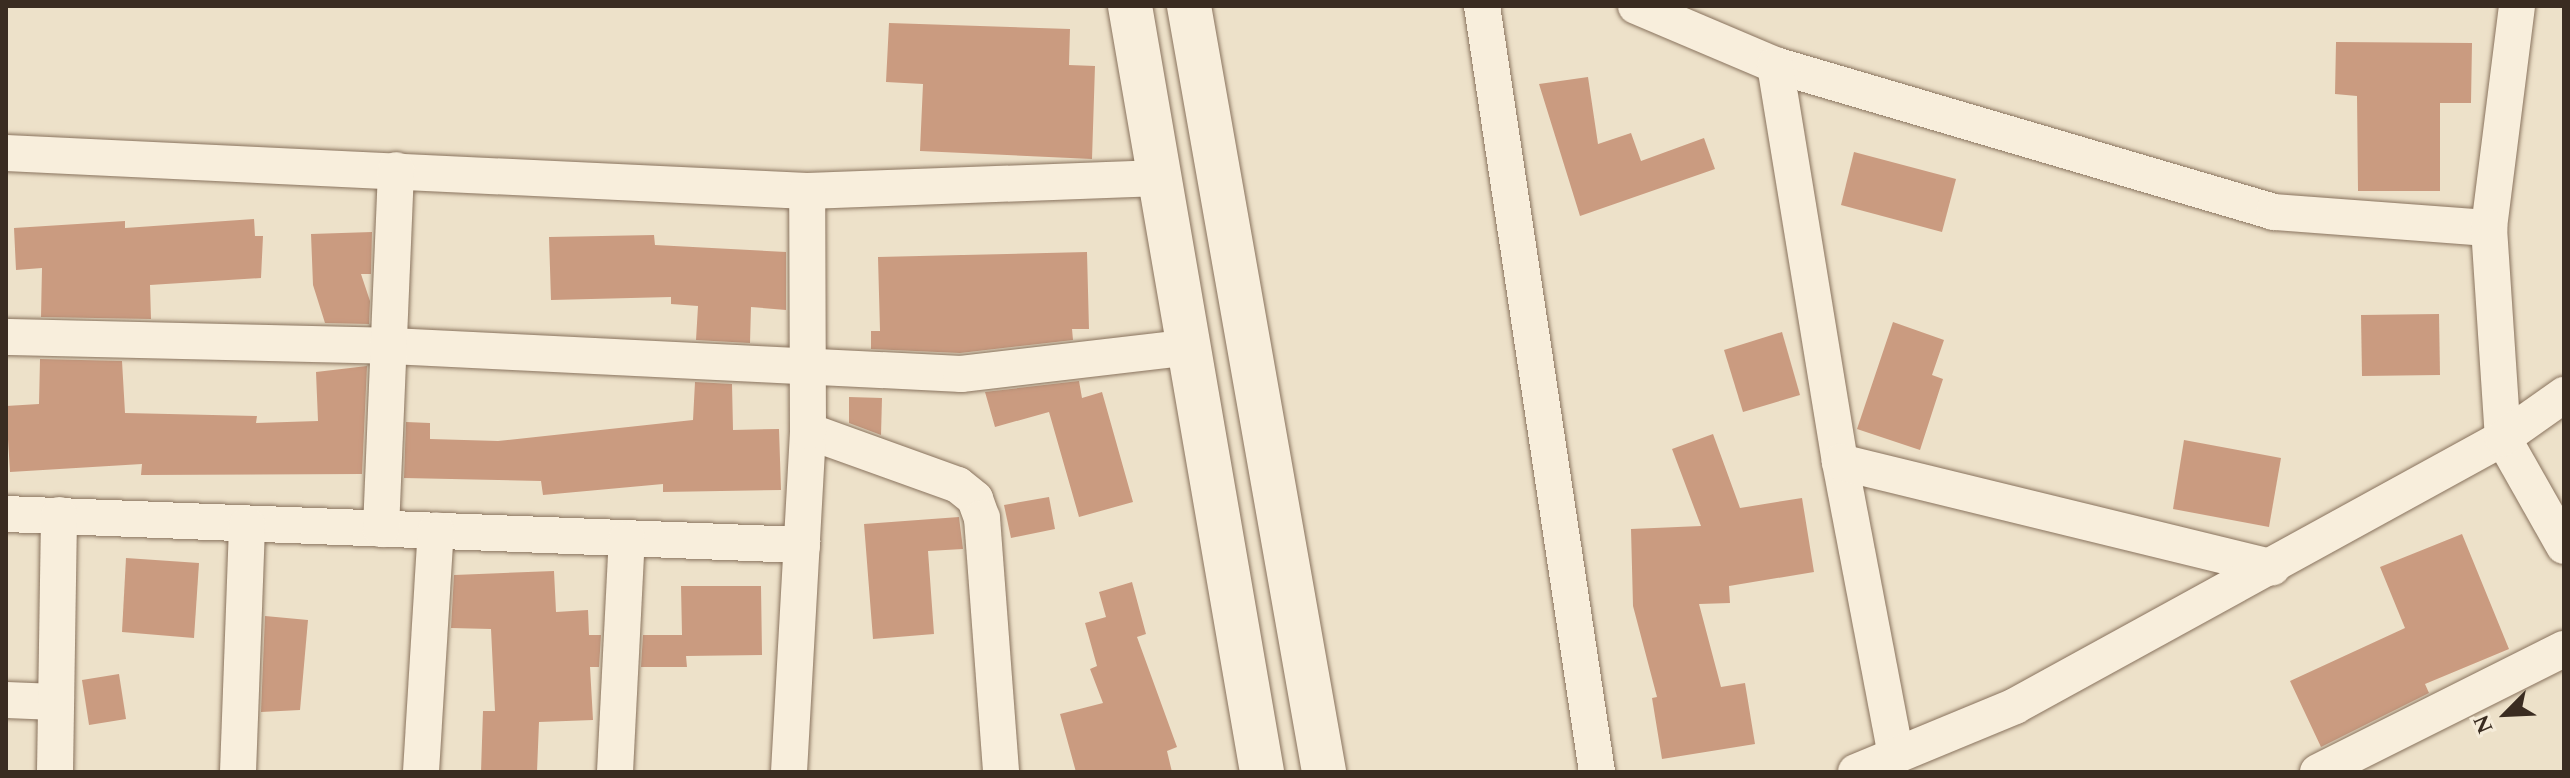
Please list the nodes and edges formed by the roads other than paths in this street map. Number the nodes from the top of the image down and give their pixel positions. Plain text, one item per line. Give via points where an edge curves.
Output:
1 (1130, 6) edge
2 (1189, 6) edge
3 (1482, 6) edge
4 (1636, 6) edge
5 (2517, 6) edge
6 (1775, 65) junction
7 (6, 153) edge
8 (396, 170) junction
9 (1160, 178) junction
10 (807, 191) junction
11 (2489, 228) junction
12 (6, 337) edge
13 (391, 346) junction
14 (1190, 347) junction
15 (809, 368) junction
16 (2564, 395) edge
17 (808, 431) junction
18 (2503, 438) junction
19 (1840, 462) junction
20 (6, 514) edge
21 (59, 515) junction
22 (247, 525) junction
23 (381, 529) junction
24 (436, 530) junction
25 (627, 539) junction
26 (802, 545) junction
27 (2564, 546) edge
28 (2272, 567) junction
29 (2564, 649) edge
30 (6, 700) edge
31 (56, 702) junction
32 (1896, 756) junction
33 (55, 772) edge
34 (238, 772) edge
35 (421, 772) edge
36 (615, 772) edge
37 (789, 772) edge
38 (1001, 772) edge
39 (1262, 772) edge
40 (1324, 772) edge
41 (1597, 772) edge
42 (1856, 772) edge
43 (2318, 772) edge

1 - 9 main road
2 - 40 main road
3 - 41 street
4 - 6 street
5 - 11 street
6 - 11 street via 2274,212
6 - 19 street
7 - 8 street
8 - 10 street
8 - 13 street
9 - 10 street
9 - 14 main road
10 - 15 street
11 - 18 street
12 - 13 street
13 - 15 street
13 - 23 street
14 - 15 street via 961,374
14 - 39 main road
15 - 17 street
16 - 18 street
17 - 26 street
17 - 38 street via 958,485 975,499 982,518
18 - 27 street
18 - 28 street
19 - 28 street
19 - 32 street
20 - 21 street
21 - 22 street
21 - 31 street
22 - 23 street
22 - 34 street
23 - 24 street
24 - 25 street
24 - 35 street
25 - 26 street
25 - 36 street
26 - 37 street
28 - 32 street via 2015,706
29 - 43 street
30 - 31 street
31 - 33 street
32 - 42 street

